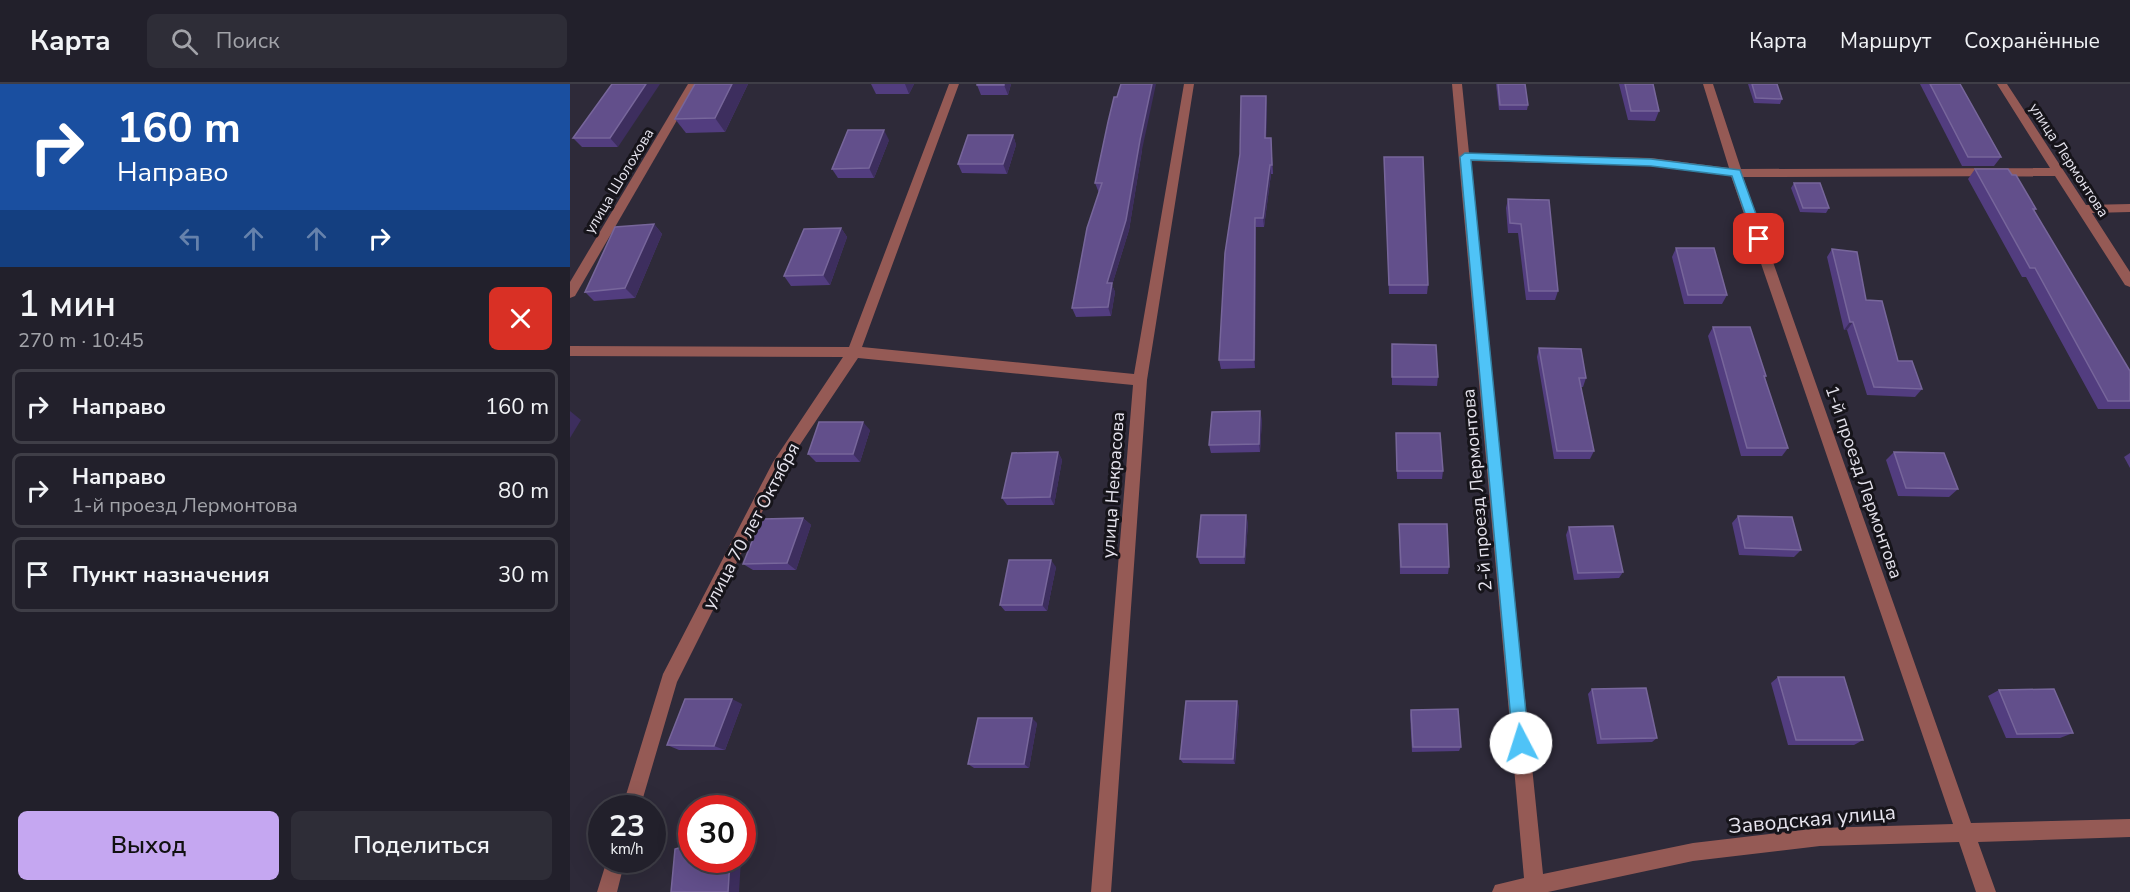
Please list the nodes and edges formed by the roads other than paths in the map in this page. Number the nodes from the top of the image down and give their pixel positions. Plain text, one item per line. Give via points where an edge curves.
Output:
1 (693, 84) edge
2 (954, 84) edge
3 (1189, 84) edge
4 (1457, 84) edge
5 (1708, 84) edge
6 (2002, 84) edge
7 (1465, 157) junction
8 (2059, 172) junction
9 (1736, 173) junction
10 (2130, 208) edge
11 (2083, 209) junction
12 (2130, 282) edge
13 (570, 293) edge
14 (570, 351) edge
15 (854, 352) junction
16 (1140, 380) junction
17 (635, 795) edge
18 (2130, 828) edge
19 (1965, 831) junction
20 (612, 873) edge
21 (1534, 888) edge
22 (607, 892) edge
23 (1101, 892) edge
24 (1502, 892) edge
25 (1986, 892) edge

1 - 13 street, улица Шолохова
2 - 15 street, улица 70 лет Октября
3 - 16 street, улица Некрасова
4 - 7 street, 2-й проезд Лермонтова
5 - 9 street, 1-й проезд Лермонтова
6 - 8 street, улица Лермонтова
7 - 9 street via 1651,162
7 - 21 street, 2-й проезд Лермонтова
8 - 9 street
8 - 11 street, улица Лермонтова
9 - 19 street, 1-й проезд Лермонтова
10 - 11 street
11 - 12 street, улица Лермонтова
14 - 15 street
15 - 16 street
15 - 17 street, улица 70 лет Октября via 778,466 669,680
16 - 23 street, улица Некрасова
18 - 19 street, Заводская улица
19 - 21 street, Заводская улица via 1820,837 1693,852
19 - 25 street, 1-й проезд Лермонтова
20 - 22 street
21 - 24 street, Заводская улица

